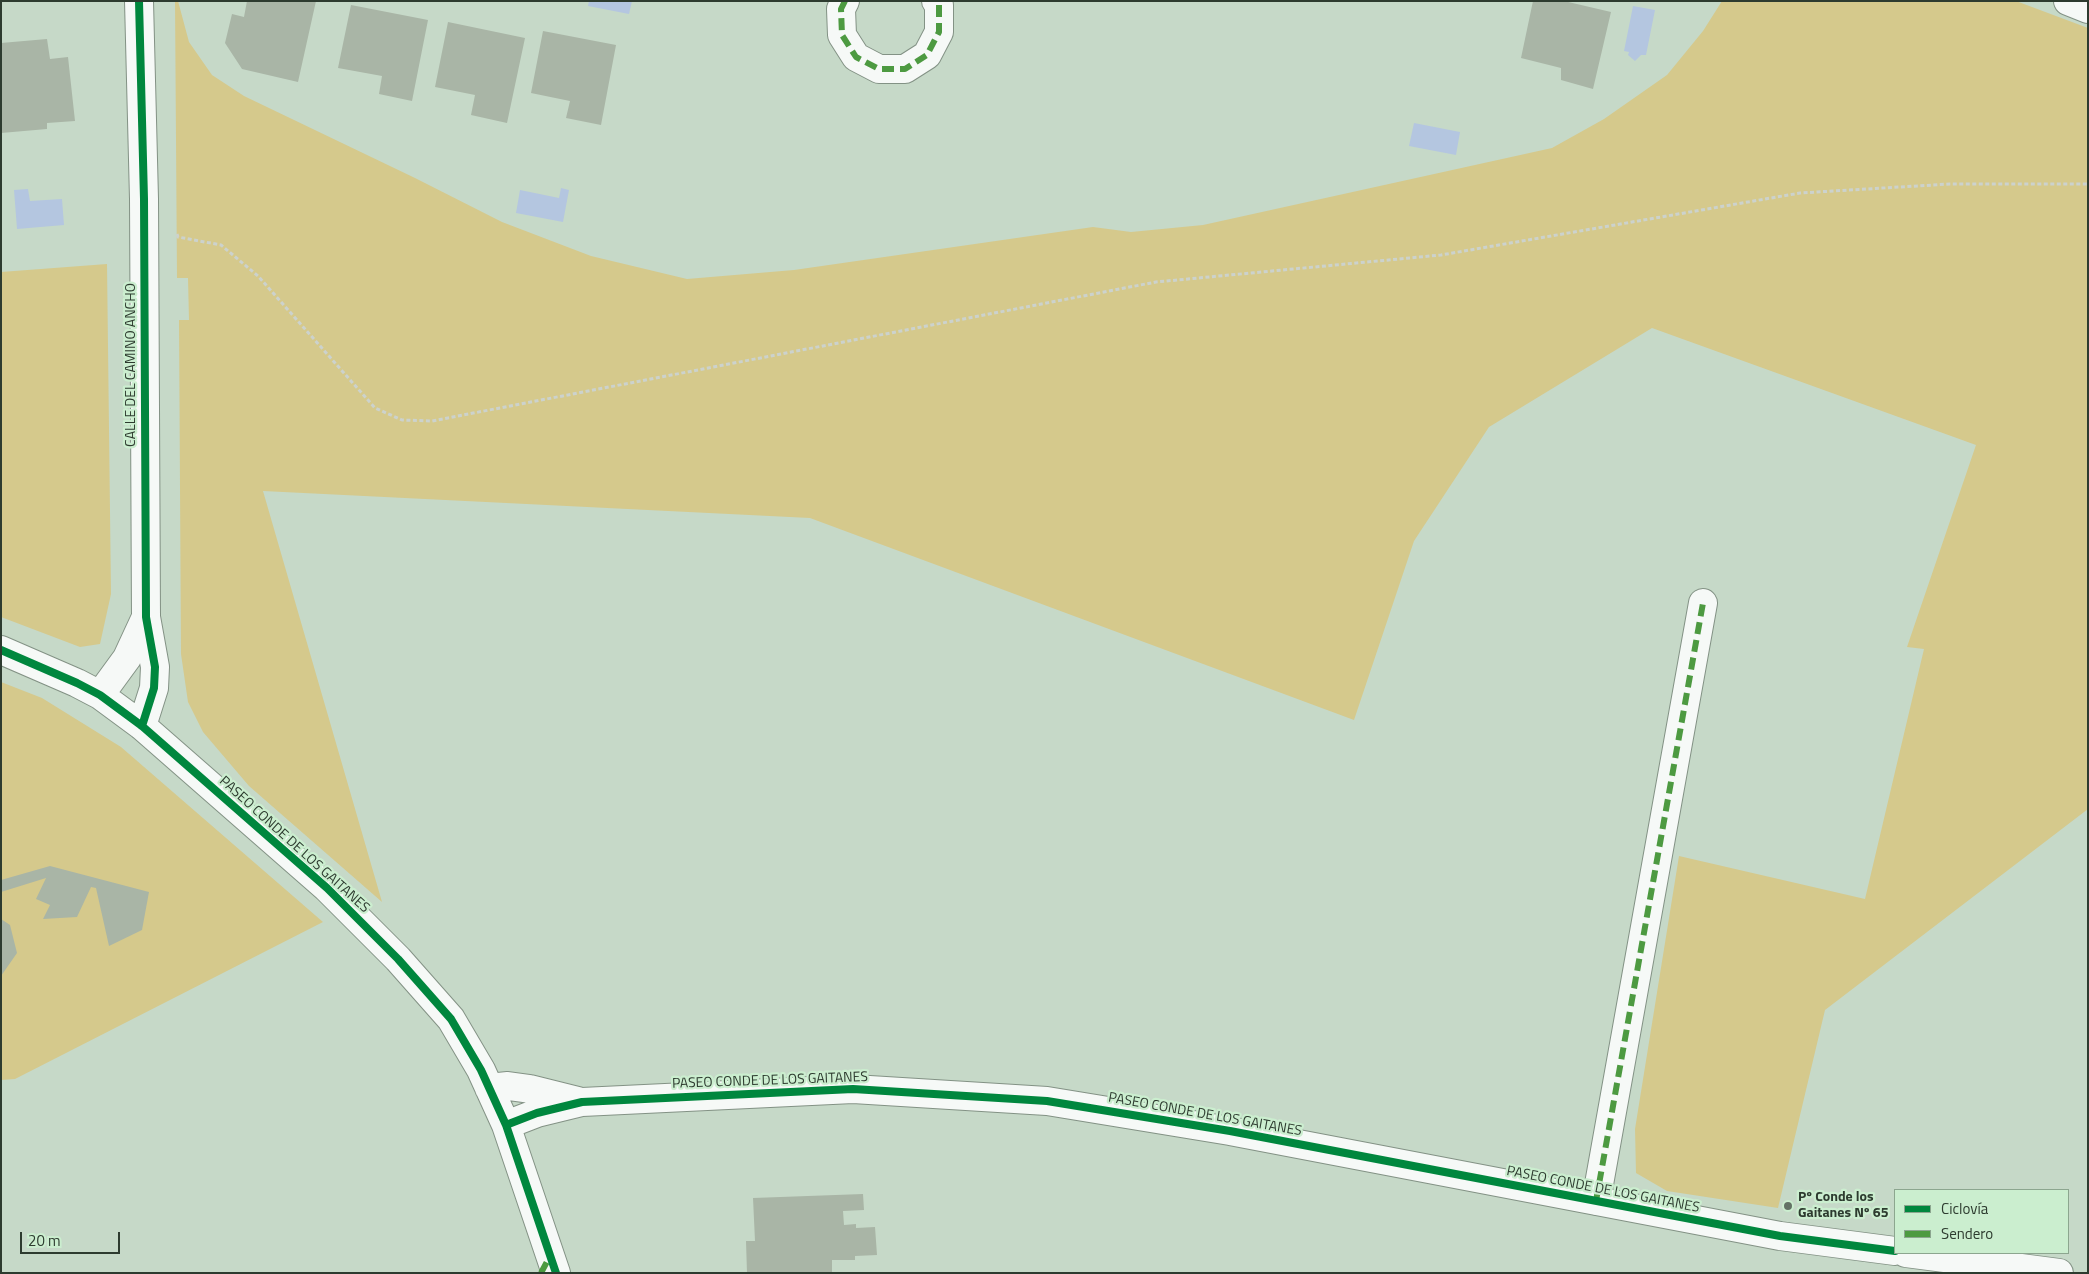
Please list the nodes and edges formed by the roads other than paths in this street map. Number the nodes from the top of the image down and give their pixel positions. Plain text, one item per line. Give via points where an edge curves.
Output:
1 (140, 1) edge
2 (845, 1) edge
3 (936, 1) edge
4 (2068, 1) edge
5 (2088, 9) edge
6 (1703, 603) dead end
7 (146, 617) junction
8 (1, 650) edge
9 (100, 695) junction
10 (142, 726) junction
11 (489, 1088) junction
12 (582, 1102) junction
13 (506, 1125) junction
14 (1596, 1201) junction
15 (1894, 1251) edge
16 (1914, 1254) edge
17 (549, 1267) edge
18 (2059, 1273) edge

1 - 7 street, CALLE DEL CAMINO ANCHO
2 - 3 street via 841,9 842,35 856,57 879,69 905,69 927,55 940,32
4 - 5 street
6 - 14 street
7 - 9 street, CALLE DEL CAMINO ANCHO via 127,658
7 - 10 street, CALLE DEL CAMINO ANCHO via 155,666 154,688
8 - 9 street, PASEO CONDE DE LOS GAITANES via 48,668
9 - 10 street, PASEO CONDE DE LOS GAITANES
10 - 11 street, PASEO CONDE DE LOS GAITANES via 327,888 398,959 451,1019
11 - 12 street, PASEO CONDE DE LOS GAITANES via 530,1089
11 - 13 street
12 - 13 street, PASEO CONDE DE LOS GAITANES via 537,1113
12 - 14 street, PASEO CONDE DE LOS GAITANES via 853,1089 1047,1101 1230,1131
13 - 17 street
14 - 15 street, PASEO CONDE DE LOS GAITANES via 1780,1236
16 - 18 street

